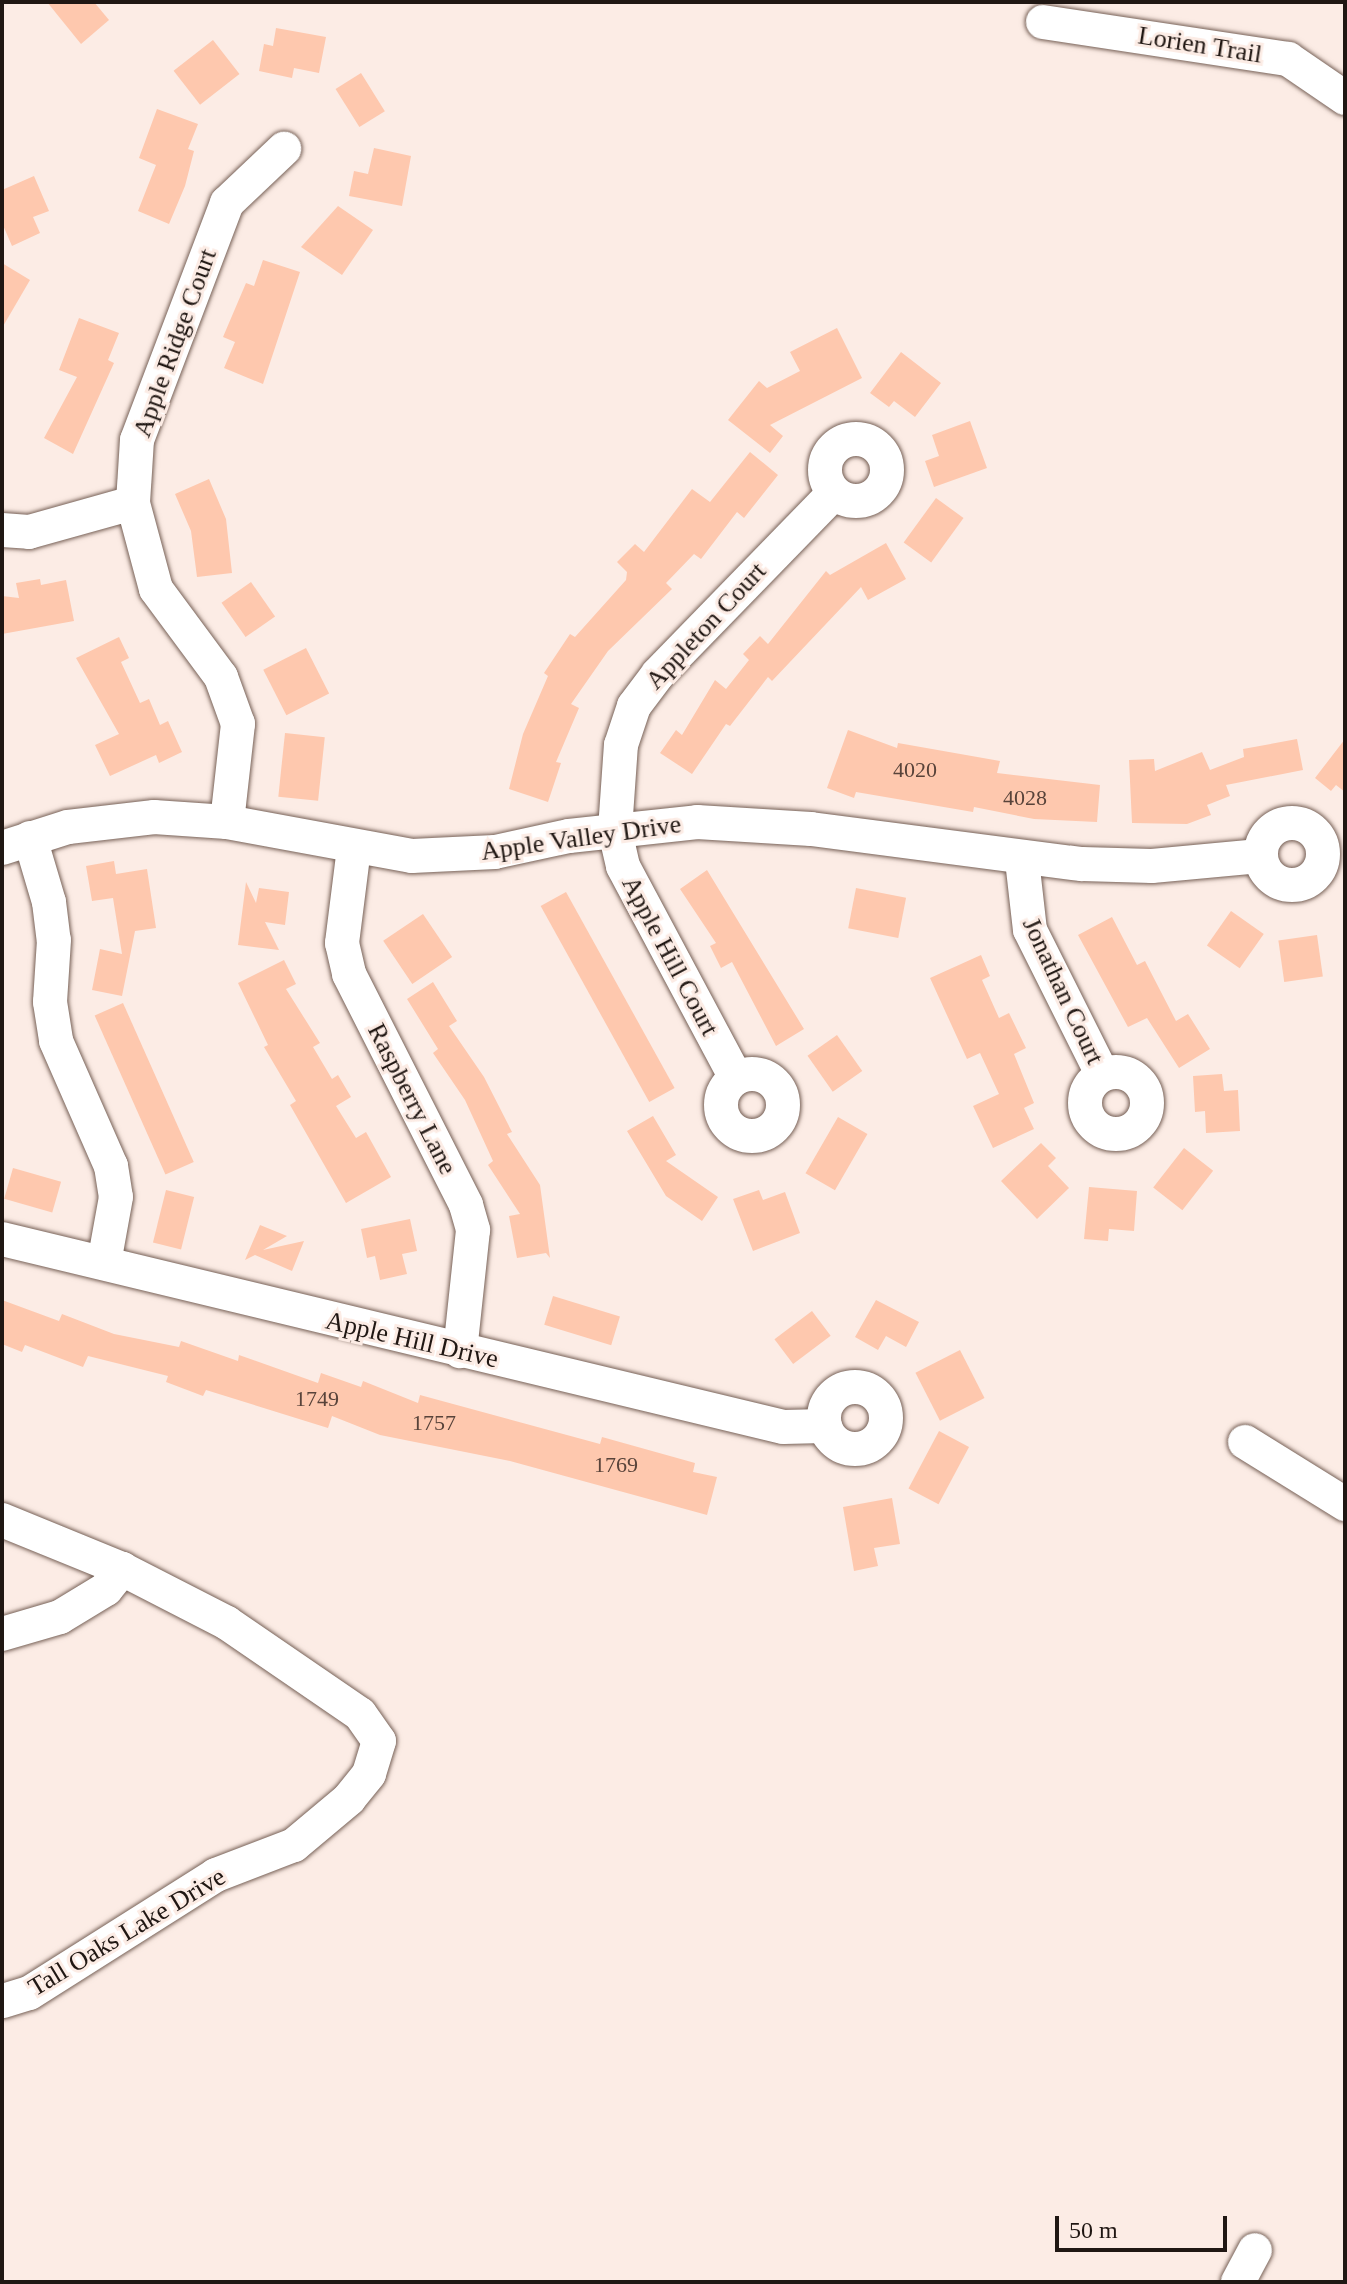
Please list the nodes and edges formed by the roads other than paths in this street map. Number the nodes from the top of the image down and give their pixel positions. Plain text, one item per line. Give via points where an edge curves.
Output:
1 (1043, 22) dead end
2 (1345, 98) edge
3 (284, 149) dead end
4 (834, 493) dead end
5 (133, 503) junction
6 (2, 530) edge
7 (227, 822) junction
8 (615, 830) junction
9 (16, 843) edge
10 (354, 848) junction
11 (1260, 856) dead end
12 (1022, 860) junction
13 (1102, 1074) dead end
14 (736, 1078) dead end
15 (2, 1239) edge
16 (104, 1263) junction
17 (460, 1351) junction
18 (825, 1426) dead end
19 (1245, 1442) dead end
20 (1345, 1504) edge
21 (2, 1520) edge
22 (122, 1569) junction
23 (2, 1634) edge
24 (2, 2001) edge
25 (1255, 2250) dead end
26 (1238, 2282) edge

1 - 2 street, Lorien Trail via 1288,59
3 - 5 street, Apple Ridge Court via 227,203 137,440
4 - 8 street, Appleton Court via 689,638 634,706 621,745
5 - 6 street via 29,532
5 - 7 street, Apple Ridge Court via 156,589 221,677 238,724
7 - 9 street, Apple Valley Drive via 135,818
7 - 10 street, Apple Valley Drive
8 - 10 street, Apple Valley Drive via 467,855 412,856
8 - 12 street, Apple Valley Drive via 680,822 764,824
8 - 14 street, Apple Hill Court via 623,866
9 - 16 street via 49,902 54,940 50,1002 56,1041 111,1166 116,1197
10 - 17 street, Raspberry Lane via 342,943 349,974 466,1205 473,1230
11 - 12 street, Apple Valley Drive via 1152,866
12 - 13 street, Jonathan Court via 1030,930
15 - 16 street, Apple Hill Drive
16 - 17 street, Apple Hill Drive
17 - 18 street, Apple Hill Drive via 783,1427
19 - 20 street
21 - 22 street, Tall Oaks Lake Drive
22 - 23 street via 106,1589 60,1617
22 - 24 street, Tall Oaks Lake Drive via 227,1623 360,1714 379,1741 369,1774 349,1799 294,1845 216,1875 29,1993
25 - 26 street

